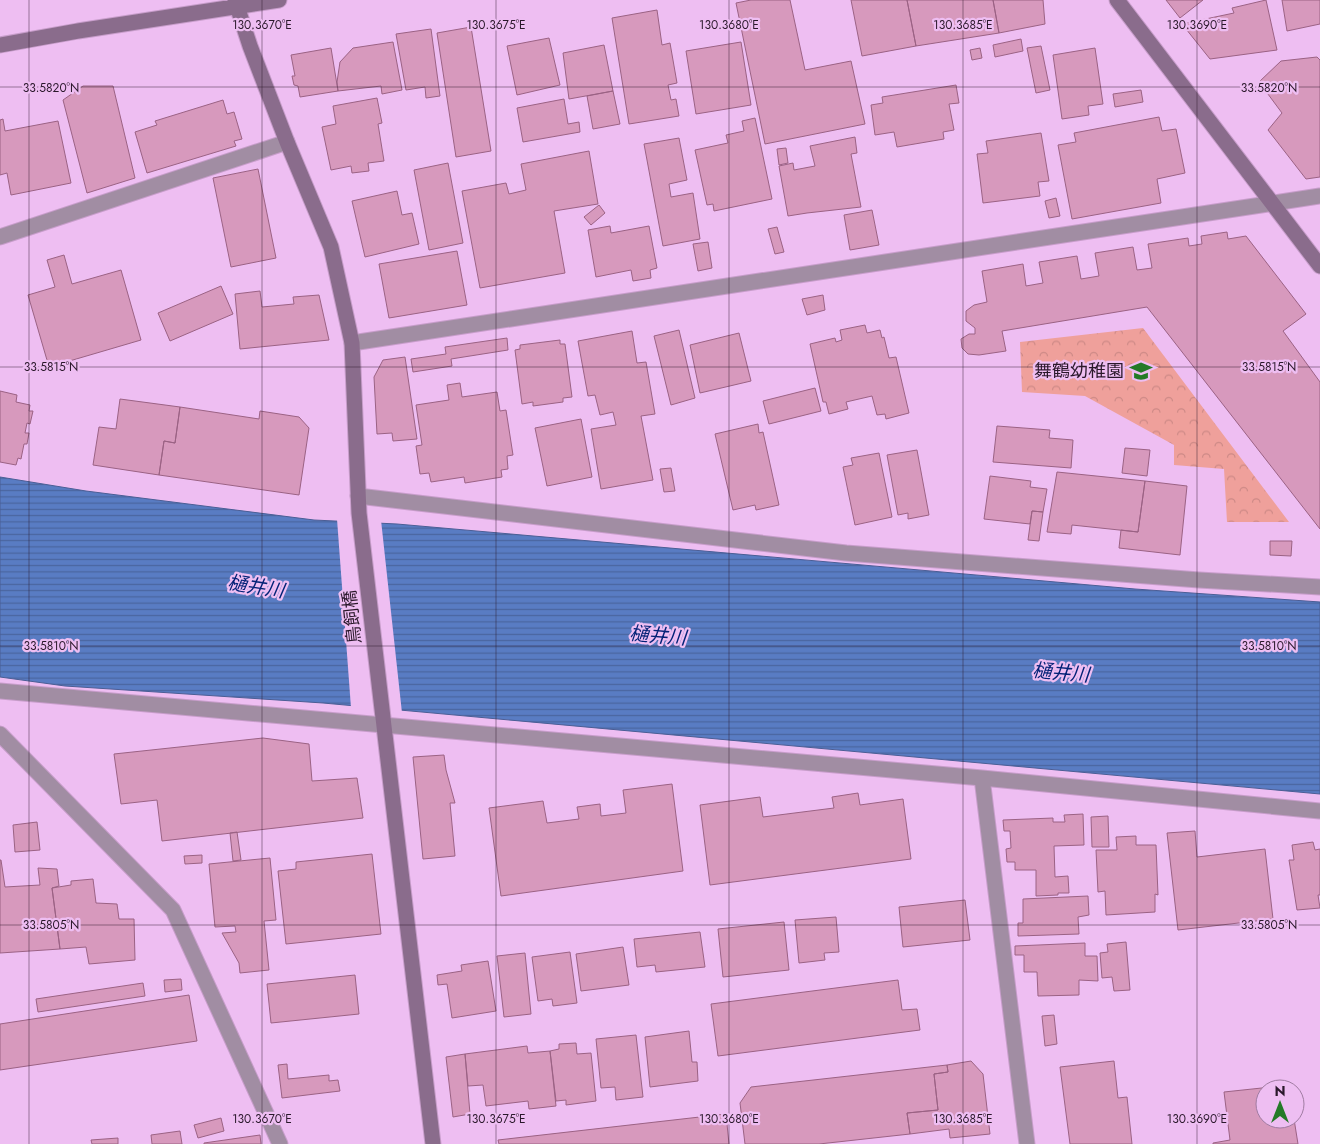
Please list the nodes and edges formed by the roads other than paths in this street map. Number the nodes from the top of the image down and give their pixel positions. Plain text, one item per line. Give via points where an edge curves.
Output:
1 (279, 0) edge
2 (1117, 0) edge
3 (236, 4) edge
4 (0, 45) edge
5 (287, 142) junction
6 (1320, 196) edge
7 (1273, 203) junction
8 (0, 237) edge
9 (1320, 266) edge
10 (352, 343) junction
11 (358, 496) junction
12 (1320, 587) edge
13 (0, 692) edge
14 (383, 721) junction
15 (0, 734) edge
16 (982, 778) junction
17 (1320, 811) edge
18 (280, 1144) edge
19 (433, 1144) edge
20 (1027, 1144) edge

1 - 3 street
2 - 7 street
3 - 4 street
3 - 5 street, 鳥飼橋
5 - 8 street
5 - 10 street, 鳥飼橋 via 331,247
6 - 7 street
7 - 9 street
7 - 10 street
10 - 11 street, 鳥飼橋
11 - 12 street via 846,553
11 - 14 street, 鳥飼橋
13 - 14 street
14 - 16 street
14 - 19 street, 鳥飼橋
15 - 18 street via 173,910
16 - 17 street
16 - 20 street

